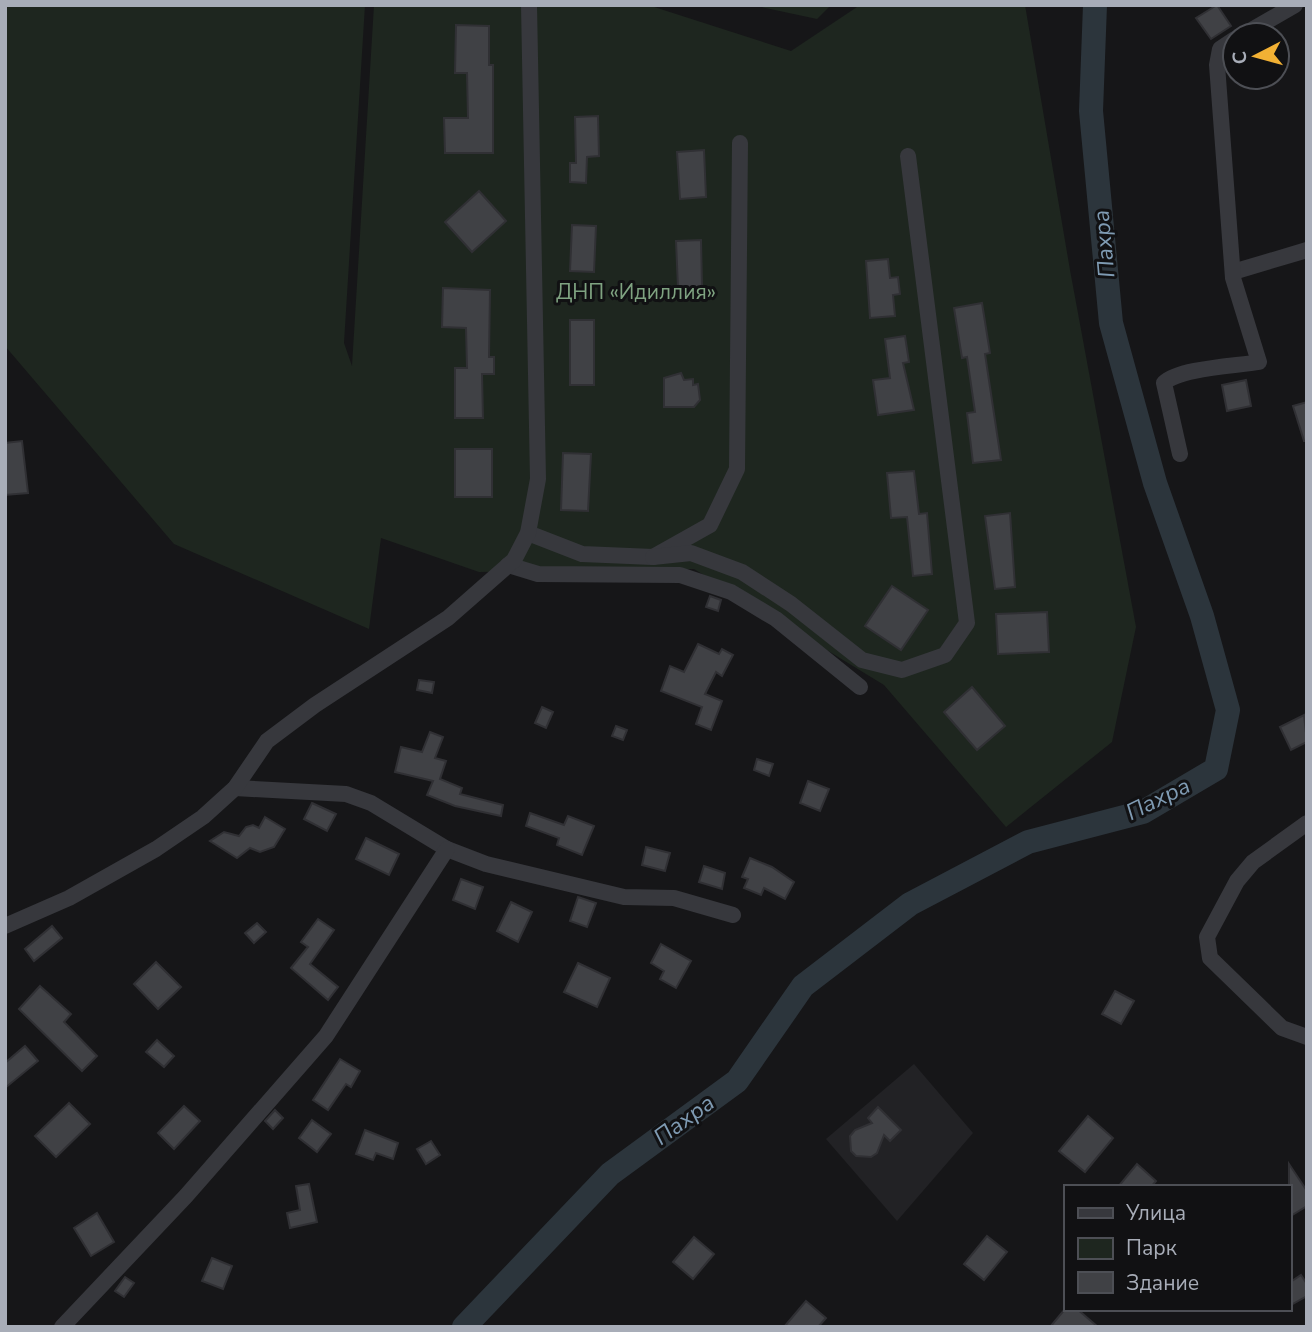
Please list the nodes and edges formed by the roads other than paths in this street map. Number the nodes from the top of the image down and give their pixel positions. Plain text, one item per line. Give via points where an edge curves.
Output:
1 (528, 5) edge
2 (1295, 5) edge
3 (1267, 21) edge
4 (1221, 48) edge
5 (740, 143) dead end
6 (908, 156) dead end
7 (1307, 250) edge
8 (1233, 272) junction
9 (1180, 454) dead end
10 (528, 533) junction
11 (653, 557) junction
12 (509, 565) junction
13 (860, 687) dead end
14 (235, 788) junction
15 (1307, 823) edge
16 (447, 849) junction
17 (733, 915) dead end
18 (5, 926) edge
19 (1307, 1037) edge
20 (62, 1327) edge

1 - 10 street via 538,479
2 - 3 street
4 - 8 street via 1217,57
5 - 11 street via 737,469 710,525
6 - 11 street via 967,623 945,655 902,670 862,660 742,572 691,553
7 - 8 street
8 - 9 street via 1259,362 1182,374 1164,383
10 - 11 street via 582,554
10 - 12 street
12 - 13 street via 538,574 680,575 731,592 776,619
12 - 14 street via 448,618 267,741
14 - 16 street via 346,794 371,803
14 - 18 street via 156,849 69,898
15 - 19 street via 1253,862 1237,881 1207,937 1210,958 1282,1028
16 - 17 street via 539,878 624,897 674,898
16 - 20 street via 326,1037 205,1176

